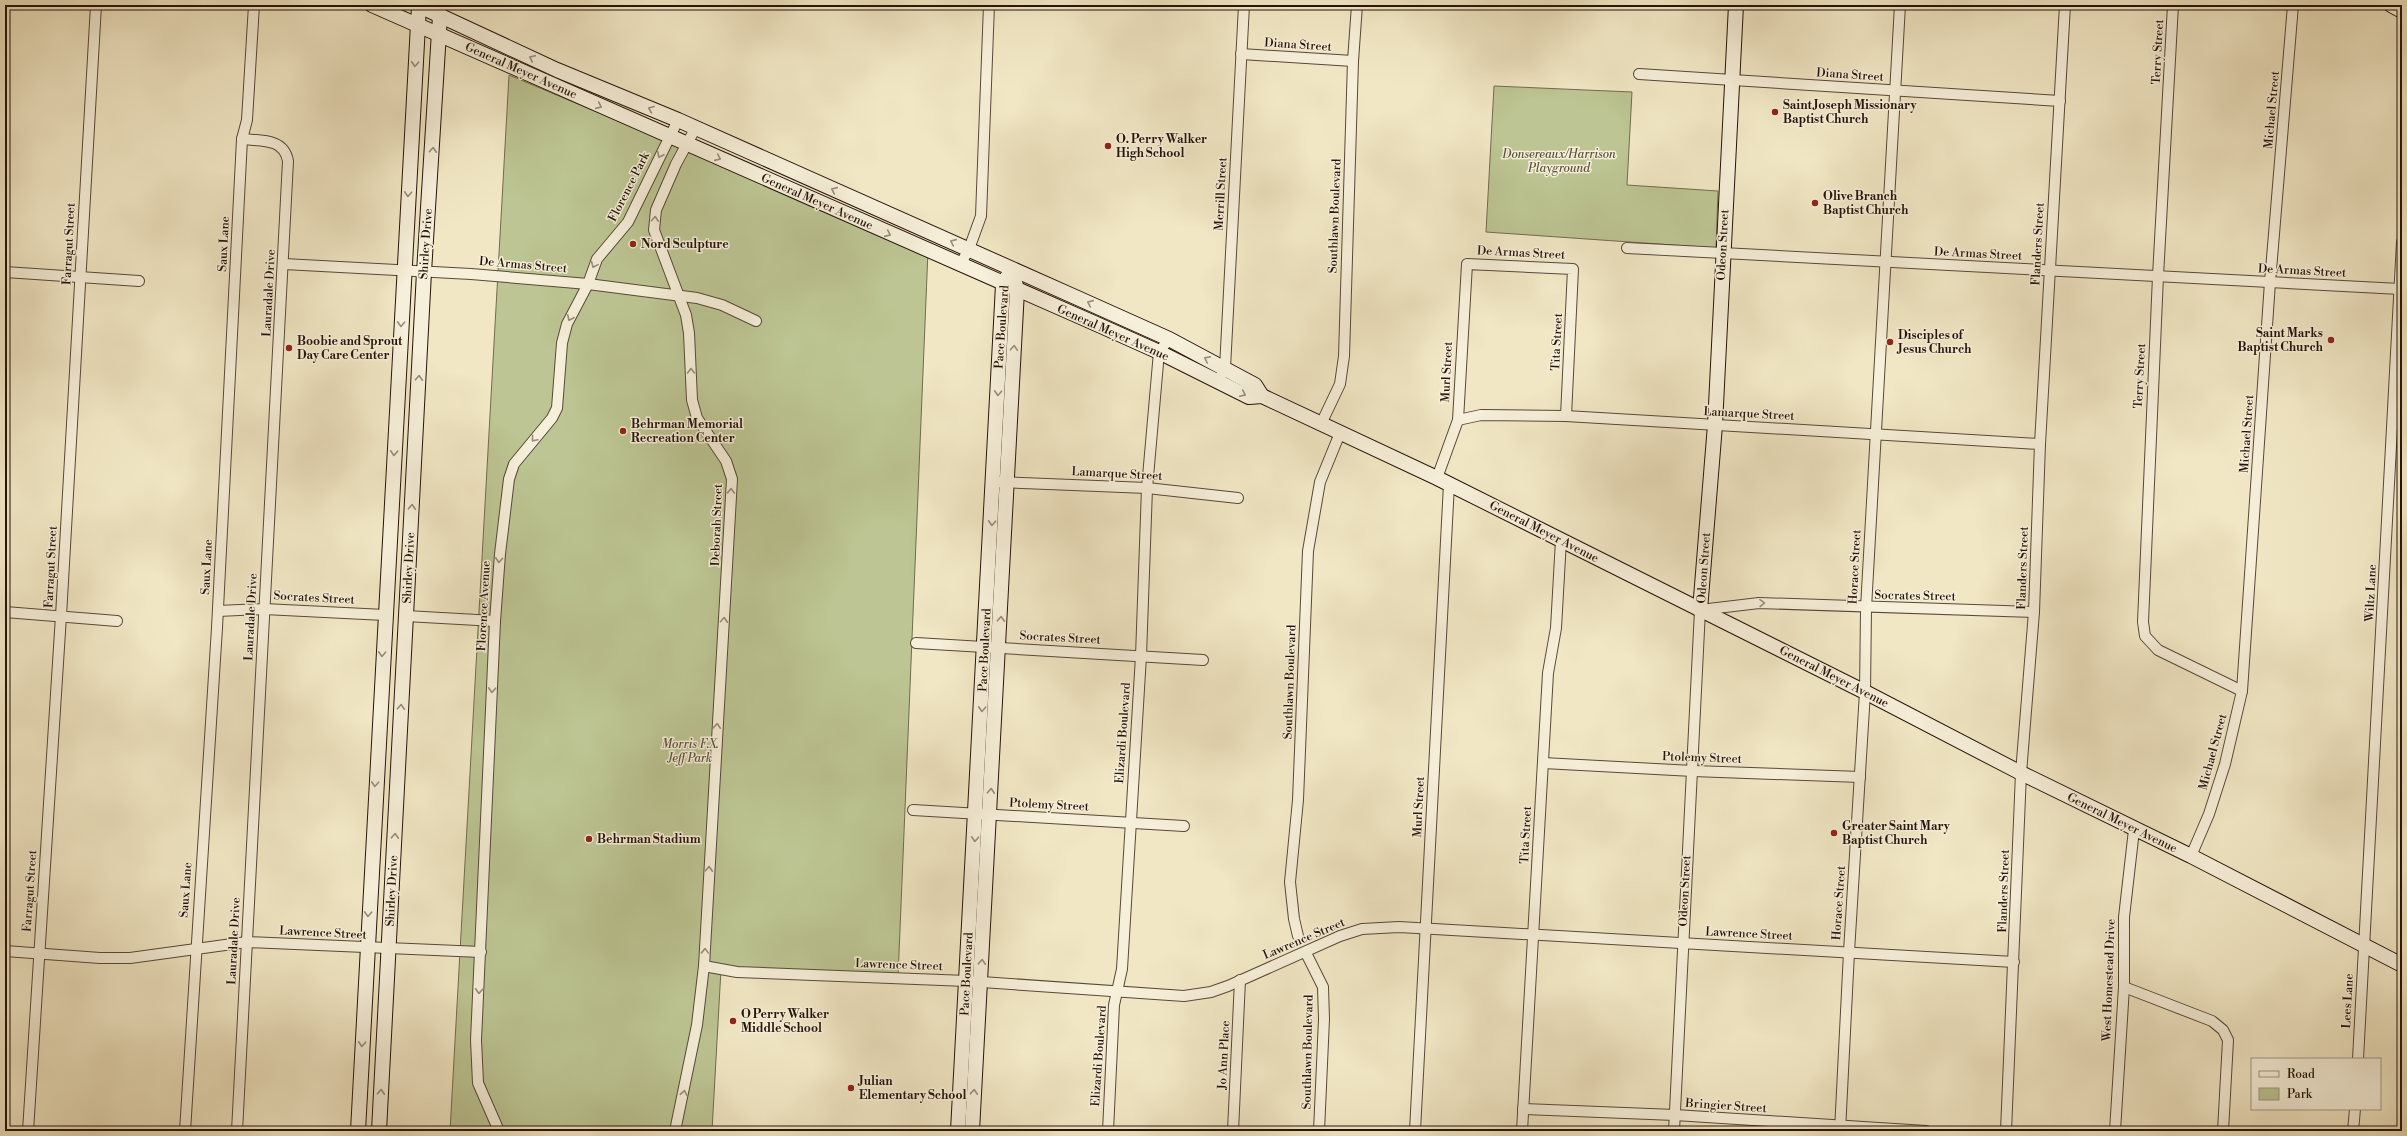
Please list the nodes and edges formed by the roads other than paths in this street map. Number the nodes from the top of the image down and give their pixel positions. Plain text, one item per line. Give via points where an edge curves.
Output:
1 (96, 5) edge
2 (254, 5) edge
3 (372, 5) edge
4 (418, 5) edge
5 (989, 5) edge
6 (1244, 5) edge
7 (1357, 5) edge
8 (1736, 5) edge
9 (1900, 5) edge
10 (2065, 5) edge
11 (2173, 5) edge
12 (2293, 5) edge
13 (2391, 5) edge
14 (441, 10) edge
15 (2402, 11) edge
16 (418, 25) junction
17 (441, 35) junction
18 (1241, 54) junction
19 (1353, 61) junction
20 (1639, 74) dead end
21 (1731, 80) junction
22 (1896, 91) junction
23 (2060, 101) junction
24 (678, 120) junction
25 (695, 129) junction
26 (670, 137) junction
27 (242, 139) junction
28 (687, 144) junction
29 (2402, 242) edge
30 (1627, 248) dead end
31 (969, 249) junction
32 (1722, 253) junction
33 (1886, 262) junction
34 (284, 264) junction
35 (1467, 264) joint
36 (960, 265) junction
37 (1012, 268) junction
38 (1573, 269) joint
39 (404, 271) junction
40 (2050, 271) junction
41 (5, 272) edge
42 (424, 272) junction
43 (2158, 276) junction
44 (80, 277) junction
45 (139, 281) dead end
46 (2270, 282) junction
47 (588, 284) junction
48 (1003, 284) junction
49 (2400, 289) junction
50 (1017, 290) junction
51 (678, 295) junction
52 (756, 321) dead end
53 (1169, 339) junction
54 (1159, 352) junction
55 (1226, 368) junction
56 (1218, 381) junction
57 (1262, 396) junction
58 (1566, 416) junction
59 (1458, 420) junction
60 (1321, 424) junction
61 (1714, 425) junction
62 (1340, 433) junction
63 (1877, 435) junction
64 (2040, 444) junction
65 (1443, 481) junction
66 (1001, 482) junction
67 (1147, 488) junction
68 (1238, 498) dead end
69 (1561, 540) junction
70 (1866, 608) junction
71 (264, 609) junction
72 (1700, 610) junction
73 (218, 611) junction
74 (5, 612) edge
75 (2034, 612) junction
76 (384, 615) junction
77 (61, 616) junction
78 (406, 616) junction
79 (117, 621) dead end
80 (495, 621) junction
81 (916, 643) dead end
82 (985, 647) junction
83 (999, 648) junction
84 (1141, 656) junction
85 (1203, 660) dead end
86 (2242, 691) junction
87 (1865, 692) junction
88 (1543, 763) junction
89 (1693, 772) junction
90 (2021, 773) junction
91 (1860, 777) junction
92 (913, 810) dead end
93 (983, 815) junction
94 (1130, 822) junction
95 (1184, 826) dead end
96 (2134, 830) junction
97 (2190, 856) junction
98 (1425, 929) junction
99 (1298, 936) dead end
100 (1535, 936) junction
101 (247, 942) junction
102 (1682, 944) junction
103 (2364, 945) junction
104 (366, 948) junction
105 (389, 948) junction
106 (195, 950) junction
107 (5, 951) edge
108 (481, 952) junction
109 (1849, 952) junction
110 (39, 953) junction
111 (1306, 953) junction
112 (2014, 962) junction
113 (2402, 965) edge
114 (704, 966) junction
115 (1240, 980) junction
116 (974, 982) junction
117 (2124, 987) junction
118 (1119, 992) junction
119 (2358, 1058) edge
120 (1523, 1110) junction
121 (2355, 1110) edge
122 (1675, 1115) junction
123 (1841, 1129) edge
124 (28, 1131) edge
125 (185, 1131) edge
126 (237, 1131) edge
127 (358, 1131) edge
128 (379, 1131) edge
129 (500, 1131) edge
130 (675, 1131) edge
131 (958, 1131) edge
132 (972, 1131) edge
133 (1108, 1131) edge
134 (1233, 1131) edge
135 (1318, 1131) edge
136 (1415, 1131) edge
137 (1522, 1131) edge
138 (1674, 1131) edge
139 (1926, 1131) edge
140 (2006, 1131) edge
141 (2115, 1131) edge
142 (2223, 1131) edge
143 (2353, 1131) edge

1 - 44 street, Farragut Street
2 - 27 street, Saux Lane via 247,120
3 - 16 street, General Meyer Avenue
4 - 14 street, General Meyer Avenue
4 - 16 street, Shirley Drive
5 - 31 street via 981,216
6 - 18 street, Merrill Street
7 - 19 street, Southlawn Boulevard
8 - 21 street, Odeon Street
9 - 22 street, Horace Street
10 - 23 street, Flanders Street
11 - 43 street, Terry Street
12 - 46 street, Michael Street
13 - 15 street
14 - 17 street, Shirley Drive
24 -> 14 street, General Meyer Avenue via 557,70
16 - 17 street, General Meyer Avenue
16 -> 39 street, Shirley Drive
17 -> 26 street, General Meyer Avenue
42 -> 17 street, Shirley Drive
18 - 19 street, Diana Street
18 - 55 street, Merrill Street
19 - 60 street, Southlawn Boulevard via 1343,362 1340,384
20 - 21 street, Diana Street
21 - 22 street, Diana Street
21 - 32 street, Odeon Street
22 - 23 street, Diana Street
22 - 33 street, Horace Street
23 - 40 street, Flanders Street
24 - 25 street, General Meyer Avenue
24 - 26 street, Florence Park
25 - 28 street, Deborah Street
31 -> 25 street, General Meyer Avenue
26 - 28 street, General Meyer Avenue
26 -> 47 street, Florence Park via 628,222 597,259
27 - 34 street, Lauradale Drive via 270,142 286,152 288,161
27 - 73 street, Saux Lane
28 -> 36 street, General Meyer Avenue
51 -> 28 street, Deborah Street via 654,230 656,210
29 - 49 street, Wiltz Lane
30 - 32 street, De Armas Street
31 - 36 street
31 - 37 street, General Meyer Avenue
32 - 33 street, De Armas Street
32 - 61 street, Odeon Street
33 - 40 street, De Armas Street
33 - 63 street, Horace Street
34 - 39 street, De Armas Street
34 - 71 street, Lauradale Drive
35 - 38 street, De Armas Street
35 - 59 street, Murl Street
36 - 48 street, General Meyer Avenue
37 - 48 street, Pace Boulevard
37 - 50 street, Pace Boulevard
53 -> 37 street, General Meyer Avenue
38 - 58 street, Tita Street
39 - 42 street, De Armas Street
39 -> 76 street, Shirley Drive
40 - 43 street, De Armas Street
40 - 64 street, Flanders Street
41 - 44 street
42 - 47 street, De Armas Street
78 -> 42 street, Shirley Drive
43 - 46 street, De Armas Street
43 - 86 street, Terry Street via 2143,610 2145,636 2158,650
44 - 45 street
44 - 77 street, Farragut Street
46 - 49 street, De Armas Street
46 - 86 street, Michael Street
47 - 51 street, De Armas Street
47 -> 80 street, Florence Avenue via 567,324 562,343 557,408 552,418 514,464 509,480
48 - 50 street, General Meyer Avenue
48 -> 66 street, Pace Boulevard
49 - 103 street, Wiltz Lane
50 - 54 street, General Meyer Avenue
66 -> 50 street, Pace Boulevard
51 - 52 street, De Armas Street via 722,305
114 -> 51 street, Deborah Street via 732,479 726,461 698,418 692,400 689,333 686,315
53 - 54 street
55 -> 53 street, General Meyer Avenue
54 - 56 street, General Meyer Avenue
54 - 67 street, Elizardi Boulevard
55 - 56 street, Merrill Street
55 - 57 street, General Meyer Avenue via 1255,384
56 -> 57 street, General Meyer Avenue via 1249,397
57 - 60 street, General Meyer Avenue
58 - 59 street, Lamarque Street via 1481,415
58 - 61 street, Lamarque Street
59 - 65 street, Murl Street
60 - 62 street, General Meyer Avenue
61 - 63 street, Lamarque Street
61 - 72 street, Odeon Street
62 - 65 street, General Meyer Avenue
62 - 99 street, Southlawn Boulevard via 1320,482 1308,551 1298,800 1290,882
63 - 64 street, Lamarque Street
63 - 70 street, Horace Street
64 - 75 street, Flanders Street
65 - 69 street, General Meyer Avenue
65 - 98 street, Murl Street
66 - 67 street, Lamarque Street
66 -> 82 street, Pace Boulevard
83 -> 66 street, Pace Boulevard
67 - 68 street, Lamarque Street
67 - 84 street, Elizardi Boulevard
69 - 72 street, General Meyer Avenue
69 - 88 street, Tita Street via 1556,628 1548,673
72 -> 70 street, Socrates Street via 1759,603
70 - 75 street, Socrates Street
70 - 87 street, Horace Street
71 - 73 street, Socrates Street
71 - 76 street, Socrates Street
71 - 101 street, Lauradale Drive
72 - 87 street, General Meyer Avenue
72 - 89 street, Odeon Street
73 - 106 street, Saux Lane
74 - 77 street
75 - 90 street, Flanders Street
76 - 78 street
76 -> 104 street, Shirley Drive
77 - 79 street
77 - 110 street, Farragut Street
78 - 80 street
105 -> 78 street, Shirley Drive
80 -> 108 street, Florence Avenue
81 - 82 street, Socrates Street
82 - 83 street, Socrates Street
82 -> 93 street, Pace Boulevard
83 - 84 street, Socrates Street
93 -> 83 street, Pace Boulevard
84 - 85 street, Socrates Street
84 - 94 street, Elizardi Boulevard
86 - 97 street, Michael Street via 2225,764 2209,814
87 - 90 street, General Meyer Avenue
87 - 91 street, Horace Street
88 - 89 street, Ptolemy Street
88 - 100 street, Tita Street
89 - 91 street, Ptolemy Street
89 - 102 street, Odeon Street
90 - 96 street, General Meyer Avenue
90 - 112 street, Flanders Street
91 - 109 street, Horace Street
92 - 93 street, Ptolemy Street
93 - 94 street, Ptolemy Street
93 - 116 street, Pace Boulevard
94 - 95 street, Ptolemy Street
94 - 118 street, Elizardi Boulevard
96 - 97 street, General Meyer Avenue
96 - 117 street, West Homestead Drive via 2124,917
97 - 103 street, General Meyer Avenue
98 - 100 street, Lawrence Street
98 - 111 street, Lawrence Street via 1362,929
98 - 136 street, Murl Street
100 - 102 street, Lawrence Street
100 - 120 street, Tita Street
101 - 104 street, Lawrence Street
101 - 106 street, Lawrence Street
101 - 126 street, Lauradale Drive
102 - 109 street, Lawrence Street
102 - 122 street, Odeon Street
103 - 113 street, General Meyer Avenue
103 - 119 street, Lees Lane
104 - 105 street, Lawrence Street
104 -> 127 street, Shirley Drive
105 - 108 street, Lawrence Street
128 -> 105 street, Shirley Drive
106 - 110 street, Lawrence Street via 130,958
106 - 125 street, Saux Lane
107 - 110 street, Lawrence Street
108 -> 129 street via 476,1040 478,1083
109 - 112 street, Lawrence Street
109 - 123 street, Horace Street
110 - 124 street, Farragut Street
111 - 115 street, Lawrence Street
111 - 135 street, Southlawn Boulevard via 1323,988 1324,1020
112 - 140 street, Flanders Street
114 - 116 street, Lawrence Street via 737,972
130 -> 114 street via 698,1025
115 - 118 street, Lawrence Street via 1211,992 1184,996
115 - 134 street, Jo Ann Place
116 - 118 street, Lawrence Street
116 - 131 street, Pace Boulevard
132 -> 116 street, Pace Boulevard
117 - 141 street, West Homestead Drive
117 - 142 street via 2212,1021 2223,1030 2228,1040
118 - 133 street, Elizardi Boulevard via 1114,1005
120 - 122 street, Bringier Street
120 - 137 street, Tita Street
121 - 143 street
122 - 123 street, Bringier Street
122 - 138 street, Odeon Street
123 - 139 street, Bringier Street

